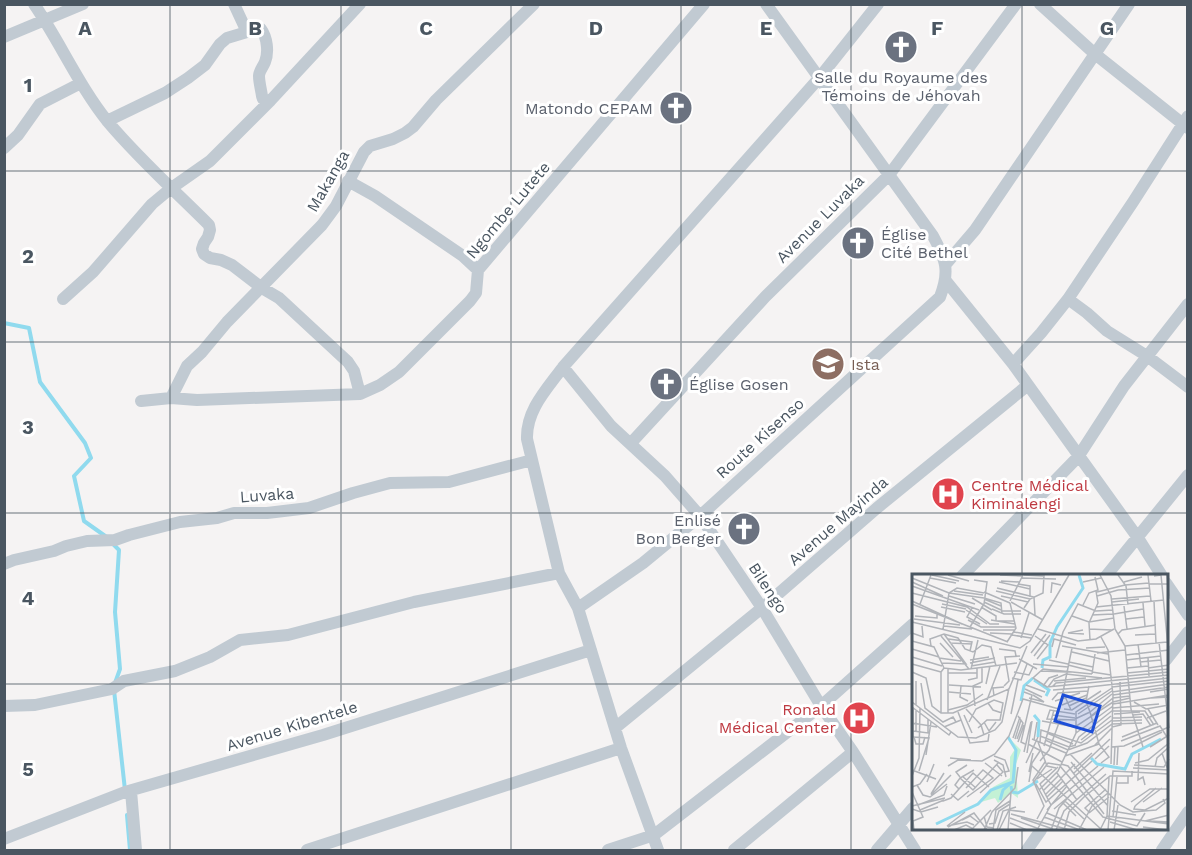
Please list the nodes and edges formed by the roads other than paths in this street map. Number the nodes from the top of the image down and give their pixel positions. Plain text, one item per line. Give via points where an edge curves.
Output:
1 (34, 4) edge
2 (83, 4) edge
3 (234, 4) edge
4 (360, 4) edge
5 (534, 4) edge
6 (704, 4) edge
7 (766, 4) edge
8 (878, 4) edge
9 (1016, 4) edge
10 (1040, 4) edge
11 (1129, 4) edge
12 (44, 20) junction
13 (247, 32) junction
14 (4, 37) edge
15 (1095, 54) junction
16 (820, 77) junction
17 (81, 83) junction
18 (270, 101) junction
19 (107, 121) junction
20 (1186, 122) edge
21 (4, 148) edge
22 (889, 175) junction
23 (348, 181) junction
24 (170, 189) junction
25 (945, 265) junction
26 (478, 270) junction
27 (946, 282) junction
28 (262, 288) junction
29 (1068, 299) junction
30 (63, 300) dead end
31 (1188, 304) edge
32 (1147, 356) junction
33 (1013, 364) junction
34 (563, 367) junction
35 (1028, 385) junction
36 (1188, 387) edge
37 (360, 394) junction
38 (171, 398) junction
39 (141, 401) dead end
40 (631, 443) junction
41 (1078, 457) junction
42 (532, 460) junction
43 (1188, 475) edge
44 (699, 516) junction
45 (1138, 538) junction
46 (4, 564) edge
47 (559, 573) junction
48 (964, 574) edge
49 (1108, 574) edge
50 (1161, 574) edge
51 (1168, 585) edge
52 (578, 608) junction
53 (762, 608) junction
54 (1188, 615) edge
55 (912, 625) edge
56 (1188, 632) edge
57 (591, 650) junction
58 (1168, 659) edge
59 (4, 706) edge
60 (821, 706) junction
61 (615, 728) junction
62 (621, 748) junction
63 (853, 752) junction
64 (133, 790) junction
65 (912, 809) edge
66 (1188, 812) edge
67 (899, 825) junction
68 (1040, 831) edge
69 (654, 836) junction
70 (4, 840) edge
71 (136, 850) edge
72 (307, 850) edge
73 (608, 850) edge
74 (658, 850) edge
75 (734, 850) edge
76 (878, 850) edge
77 (915, 850) edge
78 (1027, 850) edge
79 (1162, 850) edge

1 - 12 street
2 - 12 street
3 - 13 street
4 - 18 street
5 - 23 street, Makanga via 413,127 370,146
6 - 26 street, Ngombe Lutete
7 - 16 street
8 - 16 street
9 - 22 street, Avenue Luvaka
10 - 15 street
11 - 15 street
12 - 14 street
12 - 17 street
13 - 18 street via 256,28 264,32 267,49 259,77 263,99
13 - 19 street via 227,38 205,65 181,83
15 - 20 street
15 - 25 street via 975,230
16 - 22 street
16 - 34 street
17 - 19 street
17 - 21 street via 40,104
18 - 24 street via 210,160
19 - 24 street
20 - 29 street
22 - 25 street via 933,236
22 - 40 street, Avenue Luvaka via 765,297
23 - 26 street via 463,256
23 - 28 street, Makanga via 322,225
24 - 28 street via 209,225 204,254 232,265
24 - 30 street
25 - 27 street
26 - 37 street, Ngombe Lutete via 476,293 470,301 399,372
27 - 33 street
27 - 44 street, Route Kisenso via 940,297
28 - 37 street via 279,298 348,362
28 - 38 street, Makanga via 187,366
29 - 32 street via 1107,331
29 - 33 street
31 - 32 street
32 - 36 street
32 - 41 street
33 - 35 street
34 - 40 street, Bilengo via 611,426
34 - 42 street via 535,404 527,430
35 - 41 street
35 - 53 street, Avenue Mayinda
37 - 38 street, Ngombe Lutete
38 - 39 street, Ngombe Lutete
40 - 44 street, Bilengo
41 - 45 street
41 - 48 street
42 - 46 street, Luvaka via 449,482 390,483 309,508 234,513 180,522 115,540 66,546
42 - 47 street
43 - 45 street
44 - 52 street, Route Kisenso via 643,563
44 - 53 street, Bilengo
45 - 49 street
45 - 50 street
47 - 52 street
47 - 59 street via 414,603 288,635 240,640 175,671 124,681 112,689 35,705
51 - 54 street
52 - 57 street
53 - 60 street, Bilengo
53 - 61 street, Avenue Mayinda
55 - 60 street
56 - 58 street
57 - 61 street
57 - 64 street, Avenue Kibentele
60 - 63 street, Bilengo
60 - 69 street
61 - 62 street
62 - 69 street
62 - 72 street
63 - 67 street, Bilengo
63 - 75 street
64 - 70 street, Avenue Kibentele
64 - 71 street
65 - 67 street
66 - 79 street
67 - 76 street
67 - 77 street, Bilengo
68 - 78 street
69 - 73 street
69 - 74 street

